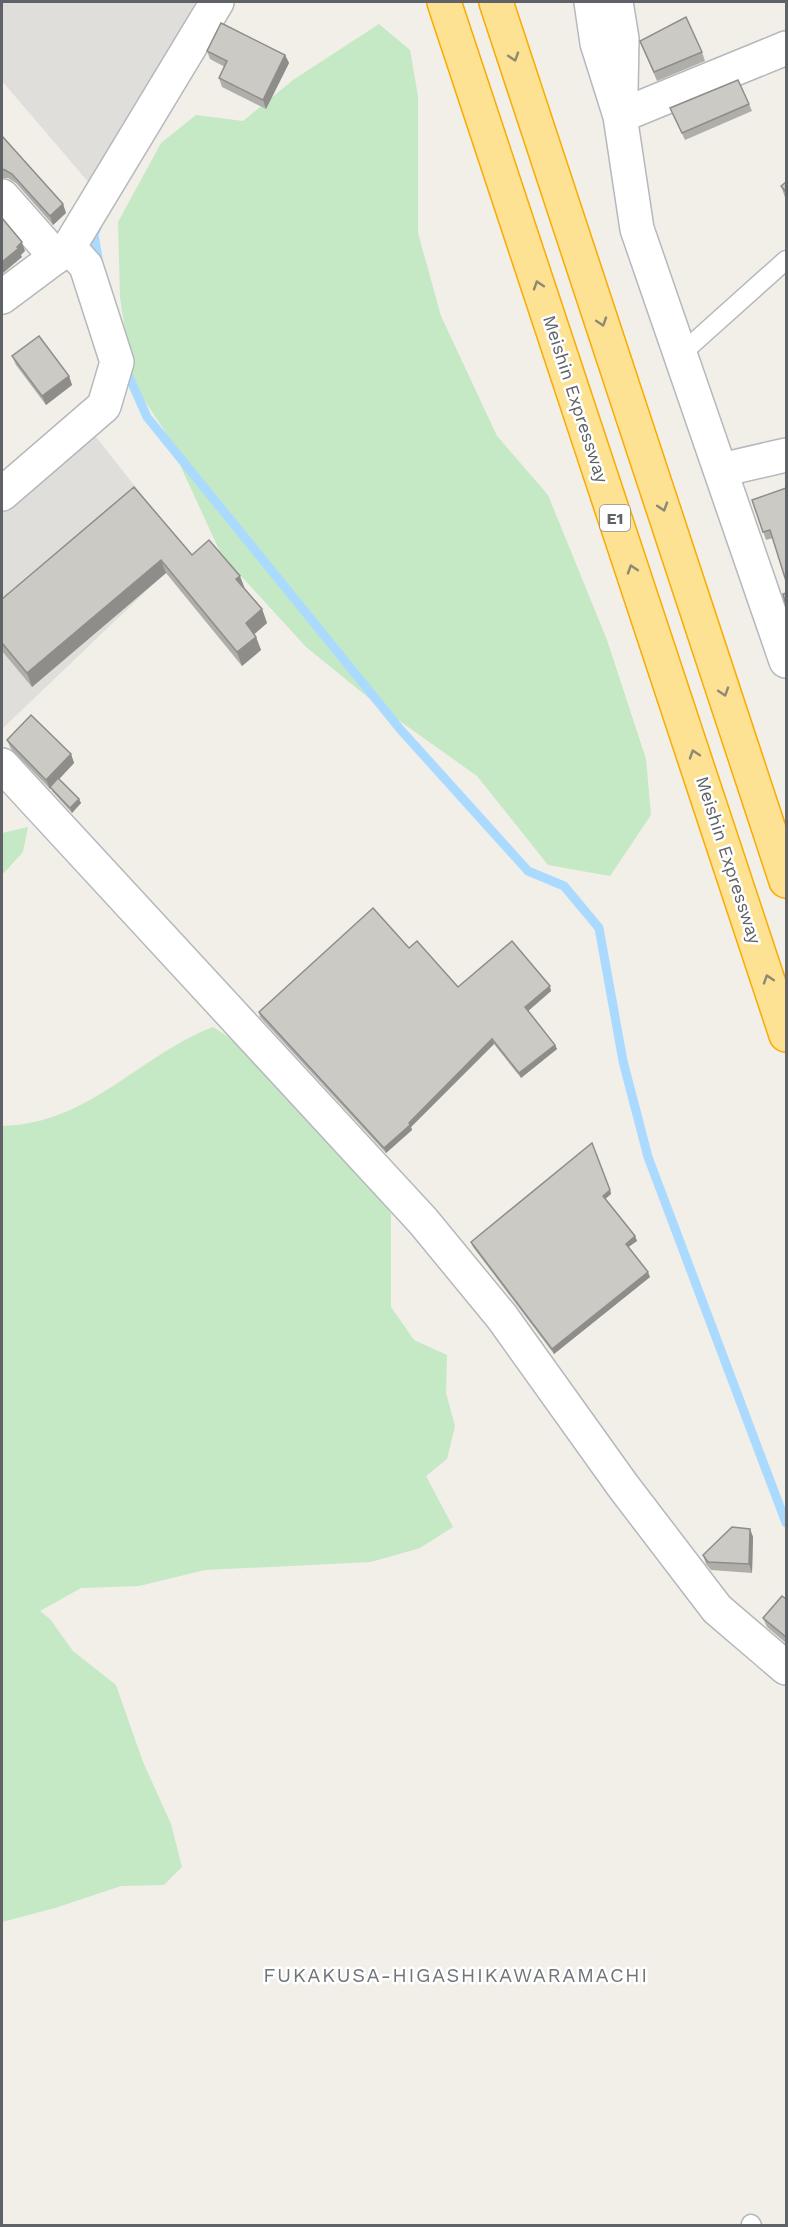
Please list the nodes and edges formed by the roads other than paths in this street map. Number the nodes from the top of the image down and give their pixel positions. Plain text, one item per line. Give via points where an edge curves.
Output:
1 (217, 2) edge
2 (444, 2) edge
3 (496, 2) edge
4 (591, 2) edge
5 (616, 2) edge
6 (786, 48) edge
7 (620, 116) junction
8 (2, 196) edge
9 (63, 252) junction
10 (786, 260) edge
11 (2, 297) edge
12 (681, 354) junction
13 (786, 455) edge
14 (721, 470) junction
15 (2, 494) edge
16 (786, 661) edge
17 (2, 765) edge
18 (786, 881) edge
19 (786, 1035) edge
20 (786, 1668) edge

1 - 9 street
19 -> 2 highway, Meishin Expressway / E1
3 -> 18 highway
4 - 7 street via 597,43
5 - 7 street via 622,39
6 - 7 street
7 - 12 street via 637,229
8 - 9 street
9 - 11 street
9 - 15 street via 86,266 117,362 104,406
10 - 12 lane
12 - 14 street
13 - 14 street
14 - 16 street
17 - 20 street via 423,1221 502,1317 717,1609

